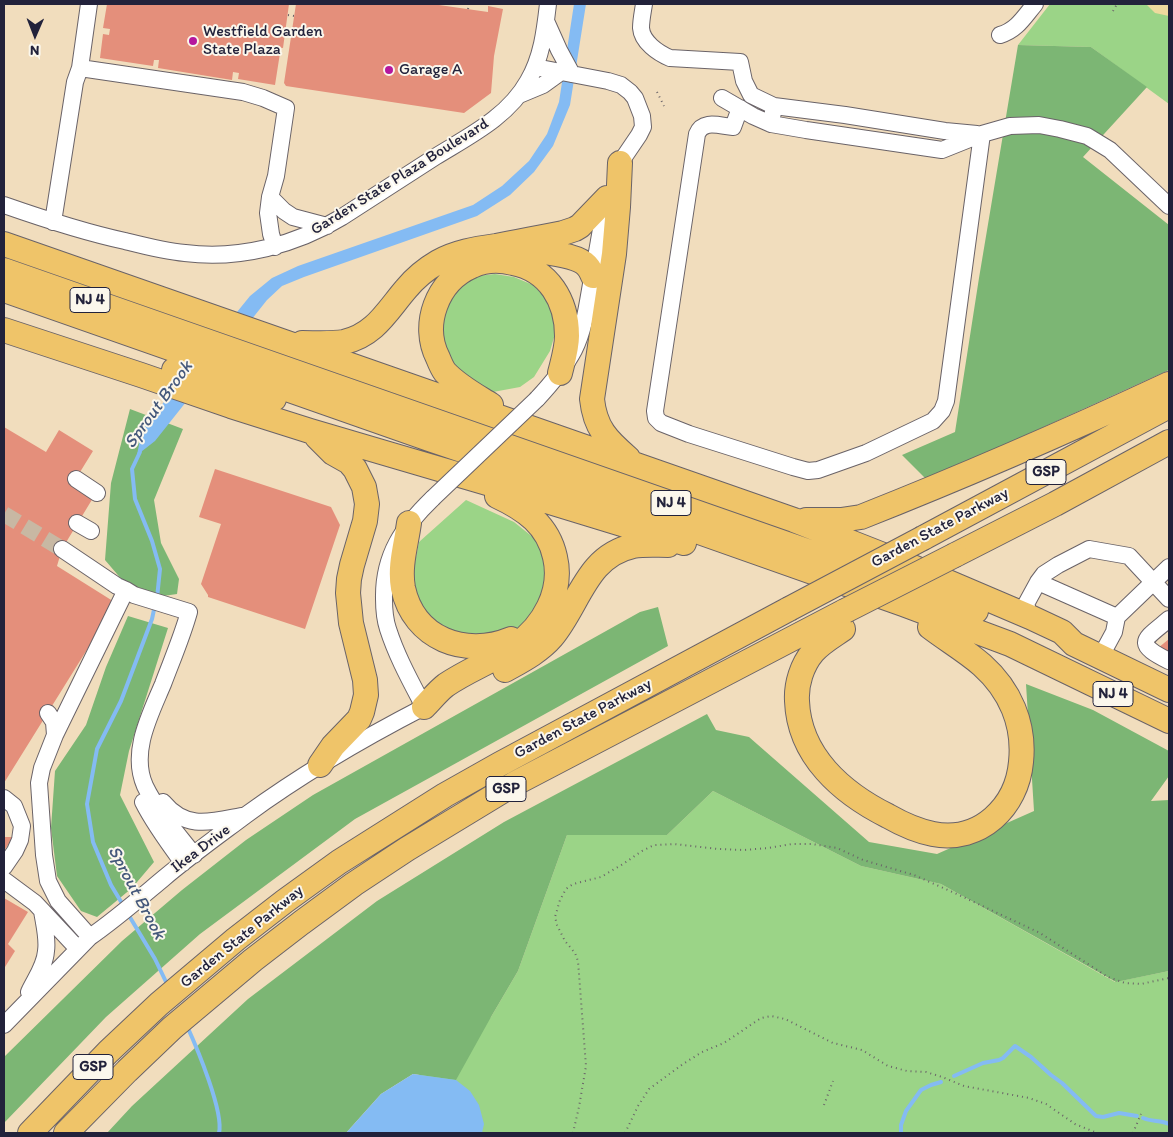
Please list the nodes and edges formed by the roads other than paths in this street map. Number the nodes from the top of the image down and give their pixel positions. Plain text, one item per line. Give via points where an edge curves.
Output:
1 (89, 4) edge
2 (548, 4) edge
3 (644, 4) edge
4 (1035, 4) edge
5 (546, 22) junction
6 (1000, 35) dead end
7 (535, 67) junction
8 (565, 67) junction
9 (80, 68) junction
10 (519, 96) junction
11 (722, 98) dead end
12 (774, 106) junction
13 (740, 108) junction
14 (771, 124) junction
15 (982, 134) junction
16 (620, 163) junction
17 (270, 197) junction
18 (606, 198) junction
19 (4, 205) edge
20 (1168, 205) edge
21 (53, 222) junction
22 (327, 226) junction
23 (4, 244) edge
24 (498, 245) junction
25 (275, 247) junction
26 (4, 270) edge
27 (593, 276) junction
28 (4, 290) edge
29 (4, 315) edge
30 (4, 330) edge
31 (4, 340) edge
32 (278, 340) junction
33 (155, 352) junction
34 (109, 365) junction
35 (560, 373) junction
36 (247, 383) junction
37 (1169, 384) edge
38 (1169, 406) edge
39 (531, 429) junction
40 (310, 431) junction
41 (1169, 442) edge
42 (635, 464) junction
43 (437, 468) junction
44 (76, 478) dead end
45 (98, 493) dead end
46 (794, 520) junction
47 (409, 523) junction
48 (692, 546) junction
49 (62, 549) tunnel mouth
50 (1169, 568) edge
51 (1038, 582) junction
52 (1153, 582) junction
53 (130, 592) junction
54 (1169, 600) edge
55 (1030, 617) junction
56 (1116, 617) junction
57 (1169, 619) edge
58 (844, 620) junction
59 (538, 623) junction
60 (930, 627) junction
61 (1074, 644) junction
62 (1101, 656) junction
63 (1169, 661) edge
64 (1056, 667) junction
65 (1169, 690) edge
66 (424, 707) junction
67 (48, 713) dead end
68 (1169, 721) edge
69 (55, 735) junction
70 (320, 764) junction
71 (142, 778) junction
72 (4, 798) edge
73 (246, 816) junction
74 (189, 859) junction
75 (4, 867) edge
76 (4, 880) edge
77 (42, 911) junction
78 (75, 920) junction
79 (104, 927) junction
80 (90, 938) junction
81 (78, 949) junction
82 (24, 1004) junction
83 (4, 1025) edge
84 (30, 1133) edge
85 (66, 1133) edge

1 - 9 street
2 - 5 street, Garden State Plaza Boulevard
3 - 12 street via 641,28 654,49 670,58 740,62 751,95
4 - 6 street via 1015,28
5 - 7 street, Garden State Plaza Boulevard
5 - 8 street
7 - 8 street
7 - 10 street, Garden State Plaza Boulevard
8 - 10 street via 543,85
8 - 16 street via 621,85 635,98 643,126
9 - 17 street via 243,92 286,108
9 - 21 street via 75,82
10 - 22 street, Garden State Plaza Boulevard via 486,125
11 - 13 street
12 - 14 street
12 - 15 street
13 - 14 street
13 - 15 street via 734,127 706,125 697,134 656,418 689,434 808,471 880,446 933,421 942,410 946,401
14 - 15 street via 942,150
15 - 20 street via 1010,126 1039,125 1087,136 1110,150
16 - 18 street
16 - 42 highway via 614,254 592,399 599,427 609,441
17 - 22 street via 294,217
17 - 25 street via 268,213
18 - 24 highway via 575,230
18 - 27 street
19 - 21 street, Garden State Plaza Boulevard
21 - 25 street, Garden State Plaza Boulevard via 186,254 239,253
22 - 25 street, Garden State Plaza Boulevard
23 - 32 highway
24 - 27 highway via 577,259 586,264
24 - 32 highway via 454,254 432,266 407,287 373,328 362,335 344,342 324,344
26 - 33 highway, NJ 4
27 - 35 street via 579,337
28 - 33 highway, NJ 4
29 - 33 highway
30 - 34 highway
31 - 34 highway
32 - 39 highway
33 - 34 highway
33 - 36 highway, NJ 4
33 - 36 highway
35 - 39 highway via 567,335 562,306 557,293 535,270 496,261 472,266 453,279 441,294 434,310 431,334 434,350 444,370 466,390
35 - 47 street, bridge
36 - 40 highway
36 - 61 highway, NJ 4 via 954,602 1058,644
36 - 64 highway, NJ 4 via 320,412 353,412 575,488 1010,644
37 - 46 highway via 1048,439 861,517
38 - 84 highway, Garden State Parkway / GSP, bridge via 500,764 391,828 284,901 158,1004
39 - 42 highway
40 - 43 highway
40 - 70 highway via 355,469 364,487 367,504 348,593 366,695 359,719
41 - 58 highway, Garden State Parkway / GSP, bridge via 868,599
42 - 46 highway
43 - 48 highway
43 - 59 highway via 521,508 544,530 554,550 557,570 555,592
44 - 45 street
46 - 55 highway
47 - 59 highway via 402,565 403,588 410,608 431,632 456,644 483,647 504,642
47 - 66 street via 388,564 384,606 394,647
48 - 60 highway
48 - 66 highway via 644,545 615,552 591,574 560,627 544,645 450,700
49 - 53 street
50 - 52 street
51 - 52 street via 1044,574 1089,549 1129,556
51 - 55 street via 1026,604
51 - 56 street
52 - 54 street
52 - 56 street
53 - 69 street
53 - 71 street via 189,612 143,734 140,752
55 - 61 highway via 1062,632
56 - 62 street via 1114,632
57 - 63 street via 1148,637 1146,644 1153,653
58 - 60 highway via 813,652 798,682 798,719 808,744 831,777 872,808 926,832 958,834 993,819 1010,800 1021,763 1021,733 1011,702 992,675
58 - 85 highway, Garden State Parkway / GSP via 523,780 407,849 301,922 253,960 172,1028
59 - 66 highway via 516,646 444,686
60 - 64 highway via 1005,654
61 - 62 highway, NJ 4
62 - 65 highway, NJ 4
64 - 68 highway, NJ 4
66 - 70 street, Ikea Drive
67 - 69 street via 54,722
69 - 78 street via 39,782 44,855 48,880 58,901
70 - 73 street, Ikea Drive
71 - 73 street via 164,804 188,820 208,823
71 - 74 street via 140,788 147,811 165,839
72 - 75 street via 14,806 22,826 20,840
73 - 74 street, Ikea Drive
74 - 79 street, Ikea Drive
76 - 77 street
77 - 81 street
77 - 82 street via 46,951
78 - 79 street
78 - 80 street
79 - 80 street, Ikea Drive
80 - 81 street, Ikea Drive
81 - 82 street, Ikea Drive
82 - 83 street, Ikea Drive

